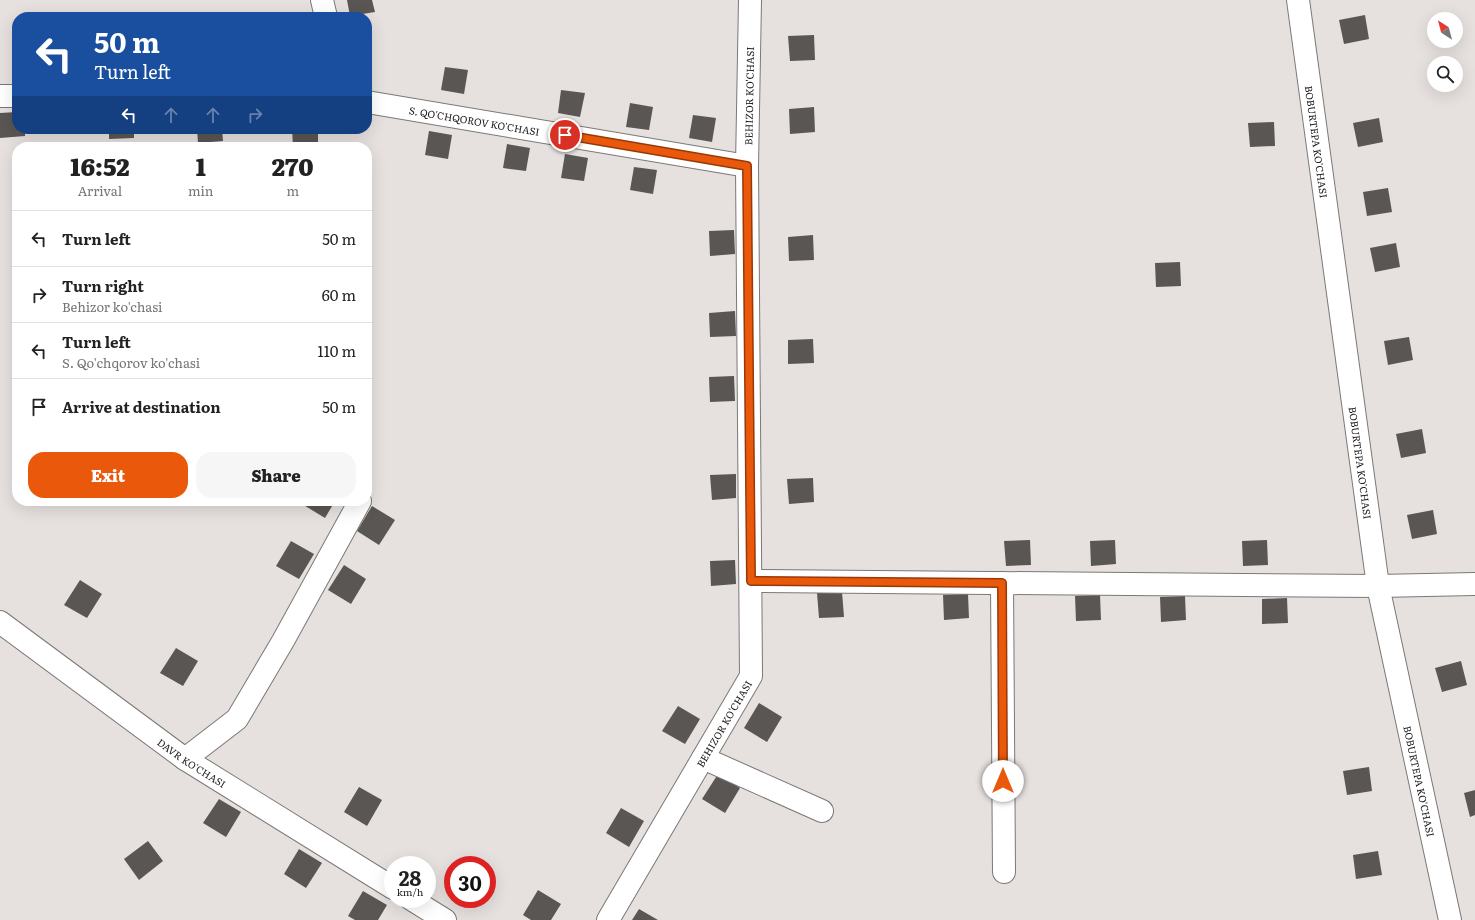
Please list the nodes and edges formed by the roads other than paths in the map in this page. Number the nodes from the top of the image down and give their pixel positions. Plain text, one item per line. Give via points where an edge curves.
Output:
1 (322, 0) edge
2 (750, 0) edge
3 (1298, 0) edge
4 (325, 12) edge
5 (0, 96) edge
6 (12, 96) edge
7 (372, 103) edge
8 (747, 166) junction
9 (357, 506) edge
10 (751, 581) junction
11 (1002, 583) junction
12 (1475, 584) edge
13 (1378, 586) junction
14 (0, 622) edge
15 (703, 758) junction
16 (185, 759) junction
17 (822, 811) dead end
18 (1004, 872) dead end
19 (384, 882) edge
20 (426, 908) edge
21 (445, 920) edge
22 (608, 920) edge
23 (1450, 920) edge

1 - 4 street
2 - 8 street, BEHIZOR KO'CHASI
3 - 13 street, BOBURTEPA KO'CHASI
5 - 6 street
7 - 8 street, S. QO'CHQOROV KO'CHASI
8 - 10 street, BEHIZOR KO'CHASI
9 - 16 street via 283,642 237,719
10 - 11 street
10 - 15 street, BEHIZOR KO'CHASI via 751,676
11 - 13 street
11 - 18 street
12 - 13 street
13 - 23 street, BOBURTEPA KO'CHASI
14 - 16 street, DAVR KO'CHASI
15 - 17 street
15 - 22 street, BEHIZOR KO'CHASI
16 - 19 street, DAVR KO'CHASI
20 - 21 street

